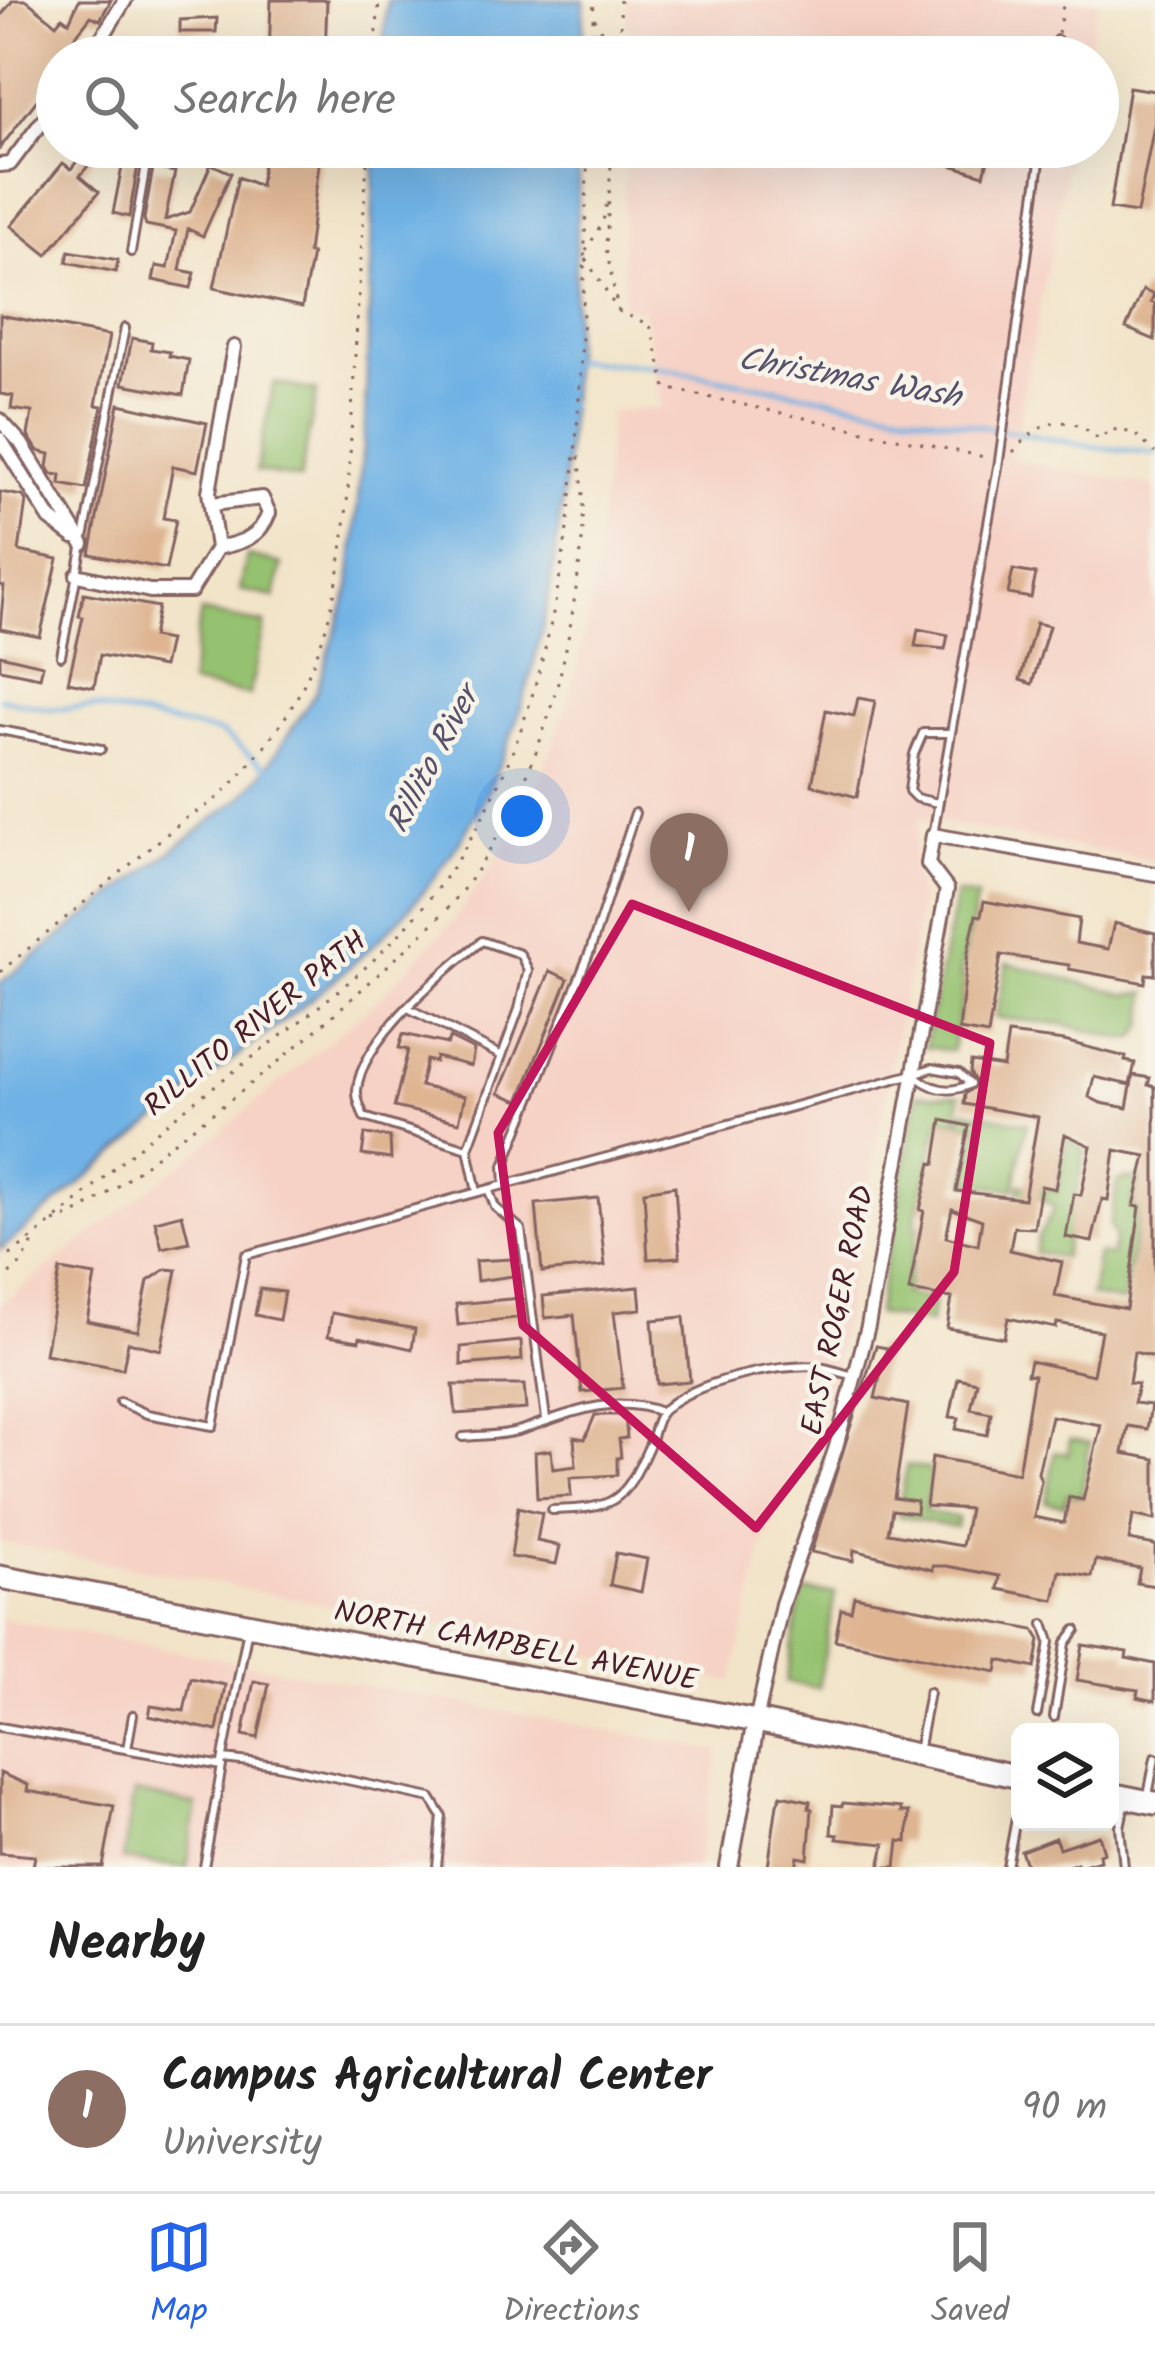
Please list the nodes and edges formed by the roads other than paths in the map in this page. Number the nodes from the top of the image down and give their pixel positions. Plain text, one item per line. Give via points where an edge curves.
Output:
1 (125, 0) edge
2 (103, 36) edge
3 (36, 130) edge
4 (0, 165) edge
5 (146, 168) edge
6 (1039, 168) edge
7 (130, 252) dead end
8 (125, 328) dead end
9 (234, 347) dead end
10 (0, 420) edge
11 (0, 439) edge
12 (25, 464) junction
13 (212, 504) junction
14 (83, 544) junction
15 (217, 548) junction
16 (77, 575) junction
17 (61, 656) dead end
18 (0, 730) edge
19 (951, 733) junction
20 (101, 749) dead end
21 (938, 803) junction
22 (635, 813) dead end
23 (932, 835) junction
24 (1155, 874) edge
25 (408, 1008) junction
26 (502, 1056) junction
27 (913, 1074) junction
28 (469, 1150) junction
29 (505, 1185) junction
30 (488, 1190) junction
31 (477, 1192) junction
32 (854, 1376) junction
33 (120, 1402) dead end
34 (662, 1412) junction
35 (547, 1419) junction
36 (463, 1437) dead end
37 (552, 1510) dead end
38 (0, 1577) edge
39 (249, 1624) junction
40 (1044, 1624) dead end
41 (1076, 1630) dead end
42 (929, 1692) dead end
43 (1037, 1714) dead end
44 (133, 1715) dead end
45 (1054, 1717) dead end
46 (756, 1721) junction
47 (0, 1727) edge
48 (127, 1749) junction
49 (917, 1755) junction
50 (1155, 1758) edge
51 (222, 1762) junction
52 (1011, 1775) edge
53 (1135, 1799) edge
54 (1014, 1831) edge
55 (204, 1867) edge
56 (437, 1867) edge
57 (729, 1867) edge
58 (1007, 1867) edge
59 (1124, 1867) edge

1 - 2 street
3 - 4 street via 10,164
5 - 7 lane
6 - 19 lane
8 - 14 lane
9 - 13 street
10 - 12 street
11 - 12 street
12 - 14 street via 50,518
13 - 15 street
13 - 15 street via 262,498 269,513 253,536
14 - 16 lane
15 - 16 street via 191,591
16 - 17 lane
18 - 20 lane
19 - 21 lane
19 - 21 lane via 923,733 914,754 909,790
21 - 23 lane
22 - 29 lane via 504,1166
23 - 24 street
23 - 27 street, EAST ROGER ROAD via 928,864 947,889
25 - 26 lane
25 - 26 lane via 482,941 520,954 528,970
25 - 28 lane via 362,1070 356,1094 364,1117
26 - 28 lane
27 - 27 lane via 955,1092 970,1084 932,1068
27 - 29 lane
27 - 32 street, EAST ROGER ROAD
28 - 31 lane
29 - 30 lane
30 - 31 lane
30 - 35 lane via 520,1229
31 - 33 lane via 246,1256 213,1426
32 - 34 lane via 778,1367 698,1389
32 - 46 street, EAST ROGER ROAD via 782,1604
34 - 35 lane via 622,1404
34 - 37 lane via 616,1500 601,1509
35 - 36 lane via 517,1432
38 - 39 main road, NORTH CAMPBELL AVENUE
39 - 46 main road, NORTH CAMPBELL AVENUE
39 - 51 lane
40 - 43 lane via 1050,1642
41 - 45 lane via 1066,1643
42 - 49 lane
44 - 48 lane
46 - 49 main road, NORTH CAMPBELL AVENUE
46 - 57 street, EAST ROGER ROAD
47 - 48 lane
48 - 51 lane
49 - 52 main road, NORTH CAMPBELL AVENUE
50 - 53 lane
51 - 55 lane
51 - 56 lane via 431,1798 442,1816
53 - 59 lane via 1120,1827
54 - 58 lane

